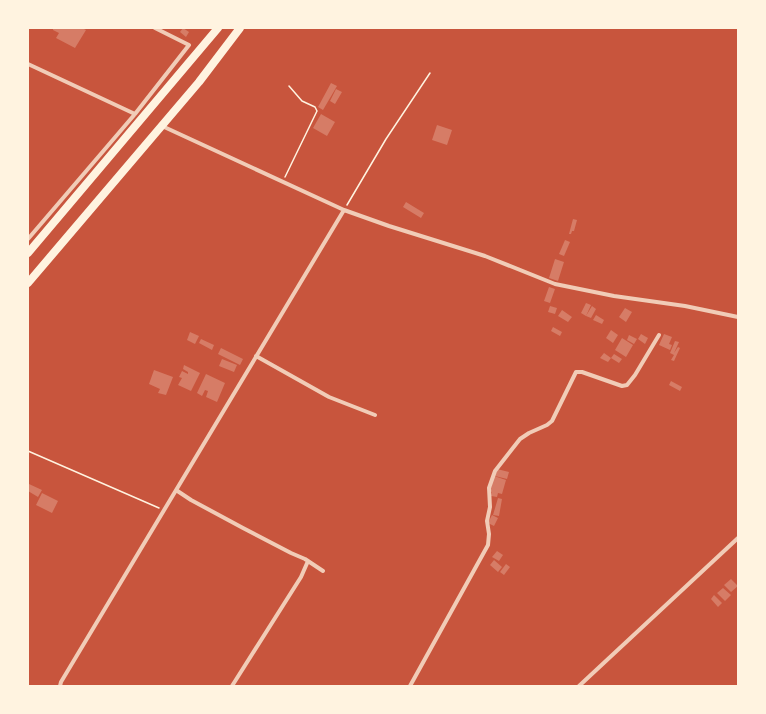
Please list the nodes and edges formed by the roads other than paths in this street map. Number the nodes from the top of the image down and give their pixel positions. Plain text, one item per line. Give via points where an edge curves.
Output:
1 (155, 28) edge
2 (218, 28) edge
3 (240, 28) edge
4 (28, 64) edge
5 (136, 114) junction
6 (162, 126) junction
7 (344, 210) junction
8 (28, 239) edge
9 (28, 253) edge
10 (28, 283) edge
11 (738, 317) edge
12 (659, 335) dead end
13 (256, 356) junction
14 (375, 415) dead end
15 (176, 490) junction
16 (738, 538) edge
17 (308, 561) junction
18 (323, 571) dead end
19 (60, 686) edge
20 (232, 686) edge
21 (410, 686) edge
22 (579, 686) edge

1 - 5 street via 189,45
2 - 9 highway
3 - 6 highway
4 - 5 street
5 - 8 street
6 - 7 street
6 - 10 highway
7 - 11 street via 478,253 555,284
7 - 13 street
12 - 21 street via 627,385 622,386 576,372 552,421 520,439 495,471 489,488 488,545
13 - 14 street via 330,397
13 - 15 street
15 - 17 street
15 - 19 street
16 - 22 street
17 - 18 street
17 - 20 street via 301,577

